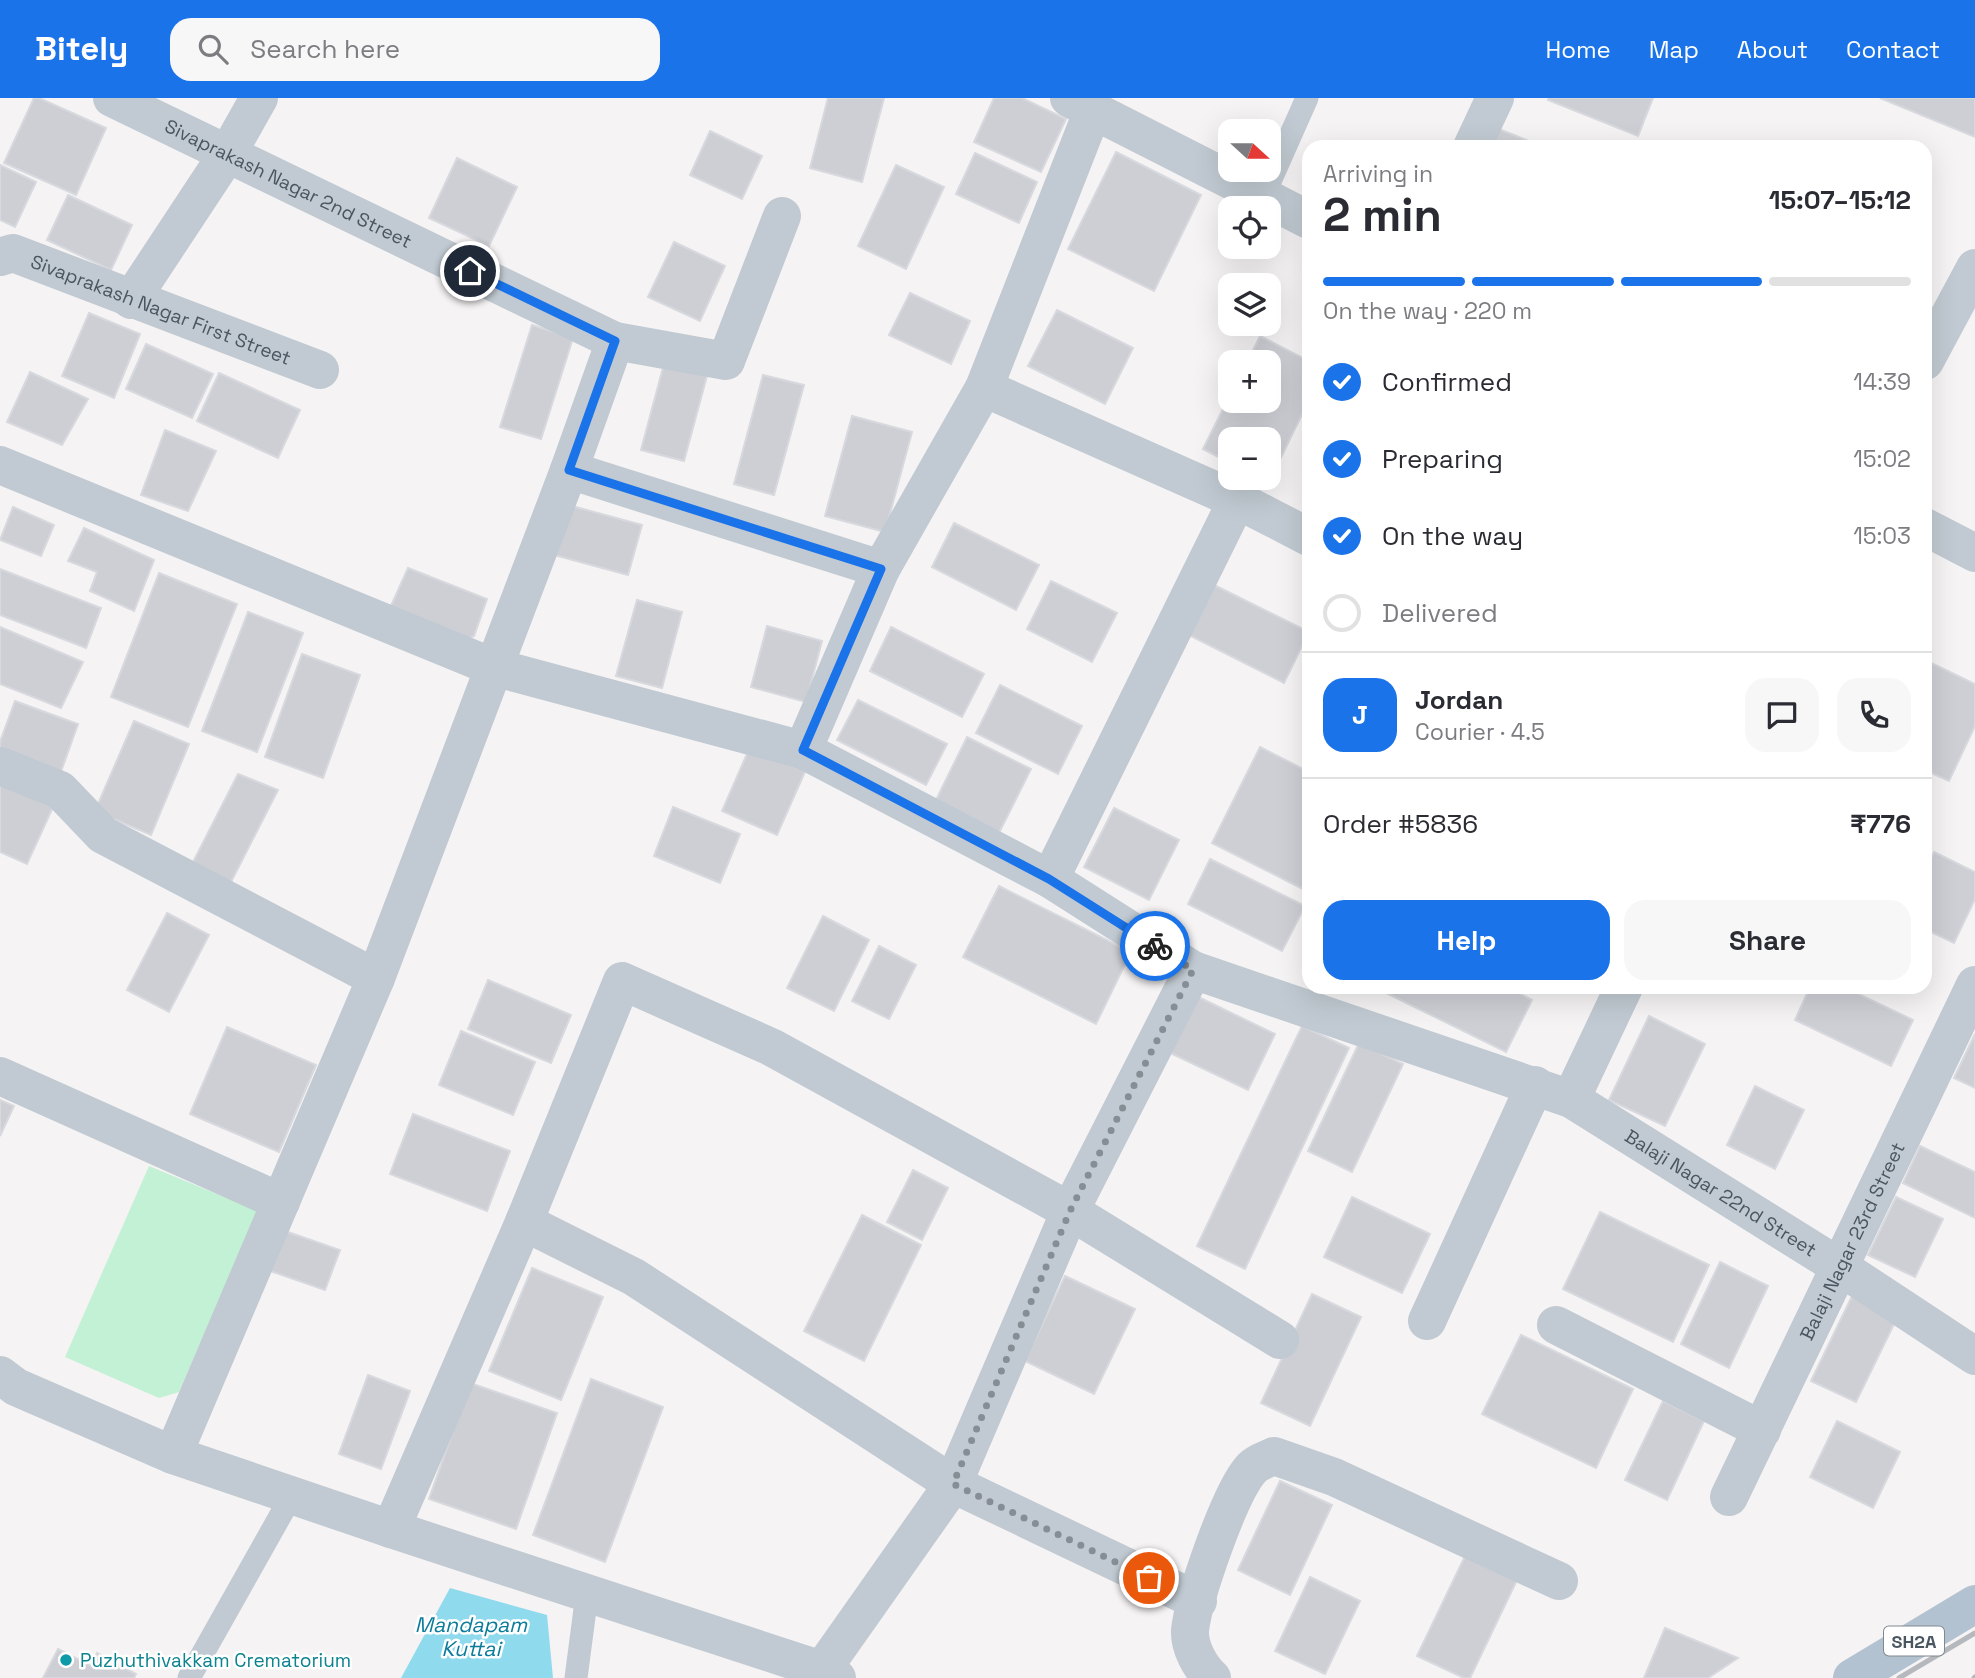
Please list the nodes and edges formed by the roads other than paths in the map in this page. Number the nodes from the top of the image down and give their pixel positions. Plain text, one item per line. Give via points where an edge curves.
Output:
1 (112, 98) edge
2 (259, 98) edge
3 (1307, 98) edge
4 (1495, 98) edge
5 (1081, 104) edge
6 (1475, 140) edge
7 (228, 153) junction
8 (1260, 196) edge
9 (1262, 196) edge
10 (1281, 206) edge
11 (782, 216) dead end
12 (1302, 217) edge
13 (0, 257) edge
14 (1975, 268) edge
15 (131, 300) junction
16 (615, 341) junction
17 (1932, 348) edge
18 (320, 370) dead end
19 (984, 388) junction
20 (0, 465) edge
21 (569, 470) junction
22 (1237, 500) junction
23 (1932, 531) edge
24 (1302, 533) edge
25 (1975, 554) edge
26 (881, 569) junction
27 (493, 667) junction
28 (803, 750) junction
29 (0, 765) edge
30 (1049, 879) junction
31 (1193, 970) junction
32 (376, 978) junction
33 (1975, 985) edge
34 (1621, 994) edge
35 (1308, 998) edge
36 (0, 1076) edge
37 (1535, 1085) junction
38 (1572, 1099) junction
39 (281, 1202) junction
40 (1070, 1211) junction
41 (524, 1222) junction
42 (1840, 1267) junction
43 (1427, 1321) dead end
44 (1556, 1325) dead end
45 (1280, 1340) dead end
46 (1975, 1356) edge
47 (5, 1391) edge
48 (1762, 1430) junction
49 (173, 1455) junction
50 (953, 1484) junction
51 (292, 1495) junction
52 (1729, 1497) dead end
53 (391, 1529) junction
54 (1559, 1581) dead end
55 (587, 1594) junction
56 (1198, 1601) junction
57 (1975, 1604) edge
58 (830, 1674) edge
59 (189, 1678) edge
60 (576, 1678) edge
61 (1212, 1678) edge
62 (1852, 1678) edge

1 - 7 street, Sivaprakash Nagar 2nd Street
2 - 7 street
3 - 9 lane
4 - 6 street
5 - 8 street
5 - 19 street
7 - 15 street
7 - 16 street, Sivaprakash Nagar 2nd Street
10 - 12 street
11 - 16 street, Sivaprakash Nagar 2nd Street via 726,361
13 - 15 street, Sivaprakash Nagar First Street via 13,253
14 - 17 street
15 - 18 street, Sivaprakash Nagar First Street
16 - 21 street
19 - 22 street
19 - 26 street
20 - 27 street, Balaji Nagar 22nd Street
21 - 26 street
21 - 27 street
22 - 24 street
22 - 30 street
23 - 25 street
26 - 28 street
27 - 28 street, Balaji Nagar 22nd Street
27 - 32 street
28 - 30 street, Balaji Nagar 22nd Street
29 - 32 street via 60,790 103,835
30 - 31 street, Balaji Nagar 22nd Street
31 - 35 street, Balaji Nagar 22nd Street
31 - 40 street
32 - 39 street
33 - 42 street, Balaji Nagar 23rd Street
34 - 38 street
35 - 37 street, Balaji Nagar 22nd Street
36 - 39 street
37 - 38 street, Balaji Nagar 22nd Street
37 - 43 street
38 - 42 street, Balaji Nagar 22nd Street
39 - 49 street
40 - 41 street via 771,1047 622,981
40 - 45 street
40 - 50 street
41 - 50 street via 634,1278
41 - 53 street
42 - 46 street, Balaji Nagar 22nd Street
42 - 48 street, Balaji Nagar 23rd Street
44 - 48 street
47 - 49 street
48 - 52 street, Balaji Nagar 23rd Street
49 - 51 street
50 - 56 street
50 - 58 street
51 - 53 street
51 - 59 lane
53 - 55 street
54 - 56 street via 1334,1476 1274,1456 1252,1468 1232,1504
55 - 58 street
55 - 60 lane
56 - 61 street via 1190,1632 1195,1656
57 - 62 main road, SH2A

